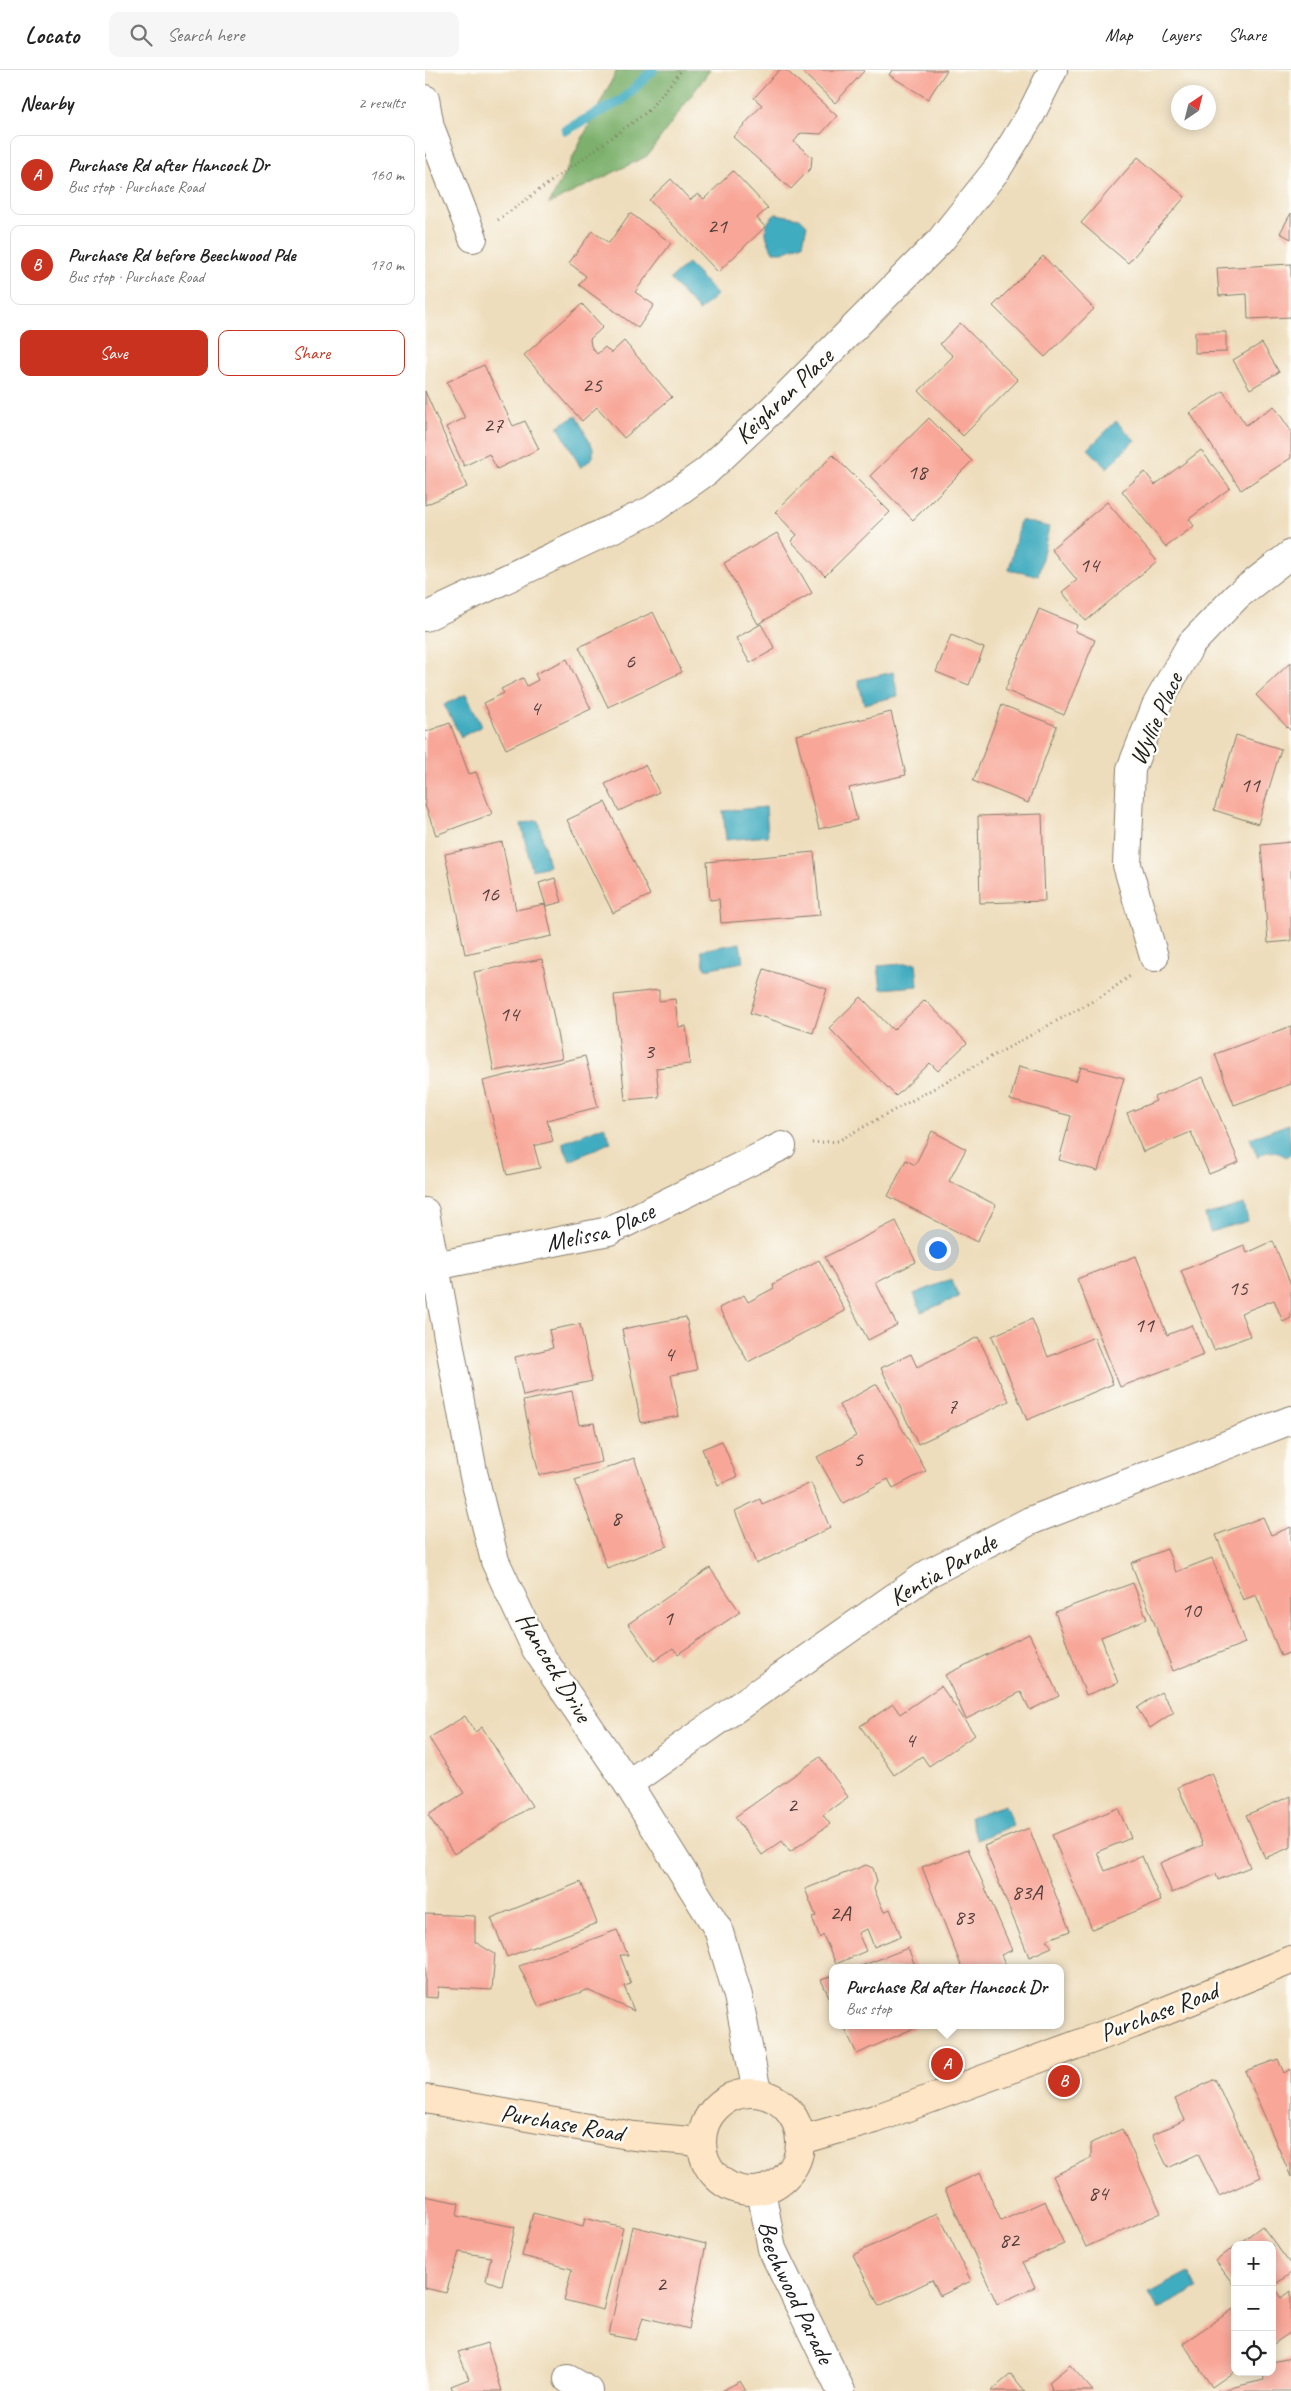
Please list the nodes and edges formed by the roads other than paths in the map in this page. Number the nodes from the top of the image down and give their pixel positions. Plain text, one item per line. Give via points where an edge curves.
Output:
1 (1053, 70) edge
2 (425, 99) edge
3 (473, 238) road end
4 (1291, 554) edge
5 (425, 617) edge
6 (1154, 957) road end
7 (782, 1146) road end
8 (425, 1212) edge
9 (435, 1266) junction
10 (1291, 1420) edge
11 (628, 1784) junction
12 (1291, 1960) edge
13 (757, 2092) junction
14 (425, 2099) edge
15 (800, 2140) junction
16 (701, 2142) junction
17 (761, 2190) junction
18 (841, 2391) edge

1 - 5 street, Keighran Place via 998,168 940,241 707,471 651,510
2 - 3 street via 430,127
4 - 6 street, Wyllie Place via 1237,596 1191,644 1156,706 1131,769 1127,865
7 - 9 street, Melissa Place via 609,1231
8 - 9 street, Hancock Drive
9 - 11 street, Hancock Drive via 473,1472 495,1561 536,1649
10 - 11 street, Kentia Parade via 1029,1521 929,1573
11 - 13 street, Hancock Drive via 718,1929 738,1996
12 - 15 main road, Purchase Road via 1133,2024 875,2120
13 - 15 main road via 784,2104 799,2129
13 - 16 main road via 725,2099 712,2110 704,2125
14 - 16 main road, Purchase Road via 634,2136
15 - 17 main road via 797,2161 789,2174 776,2185
16 - 17 main road via 703,2156 719,2180 732,2188
17 - 18 street, Beechwood Parade via 772,2249

